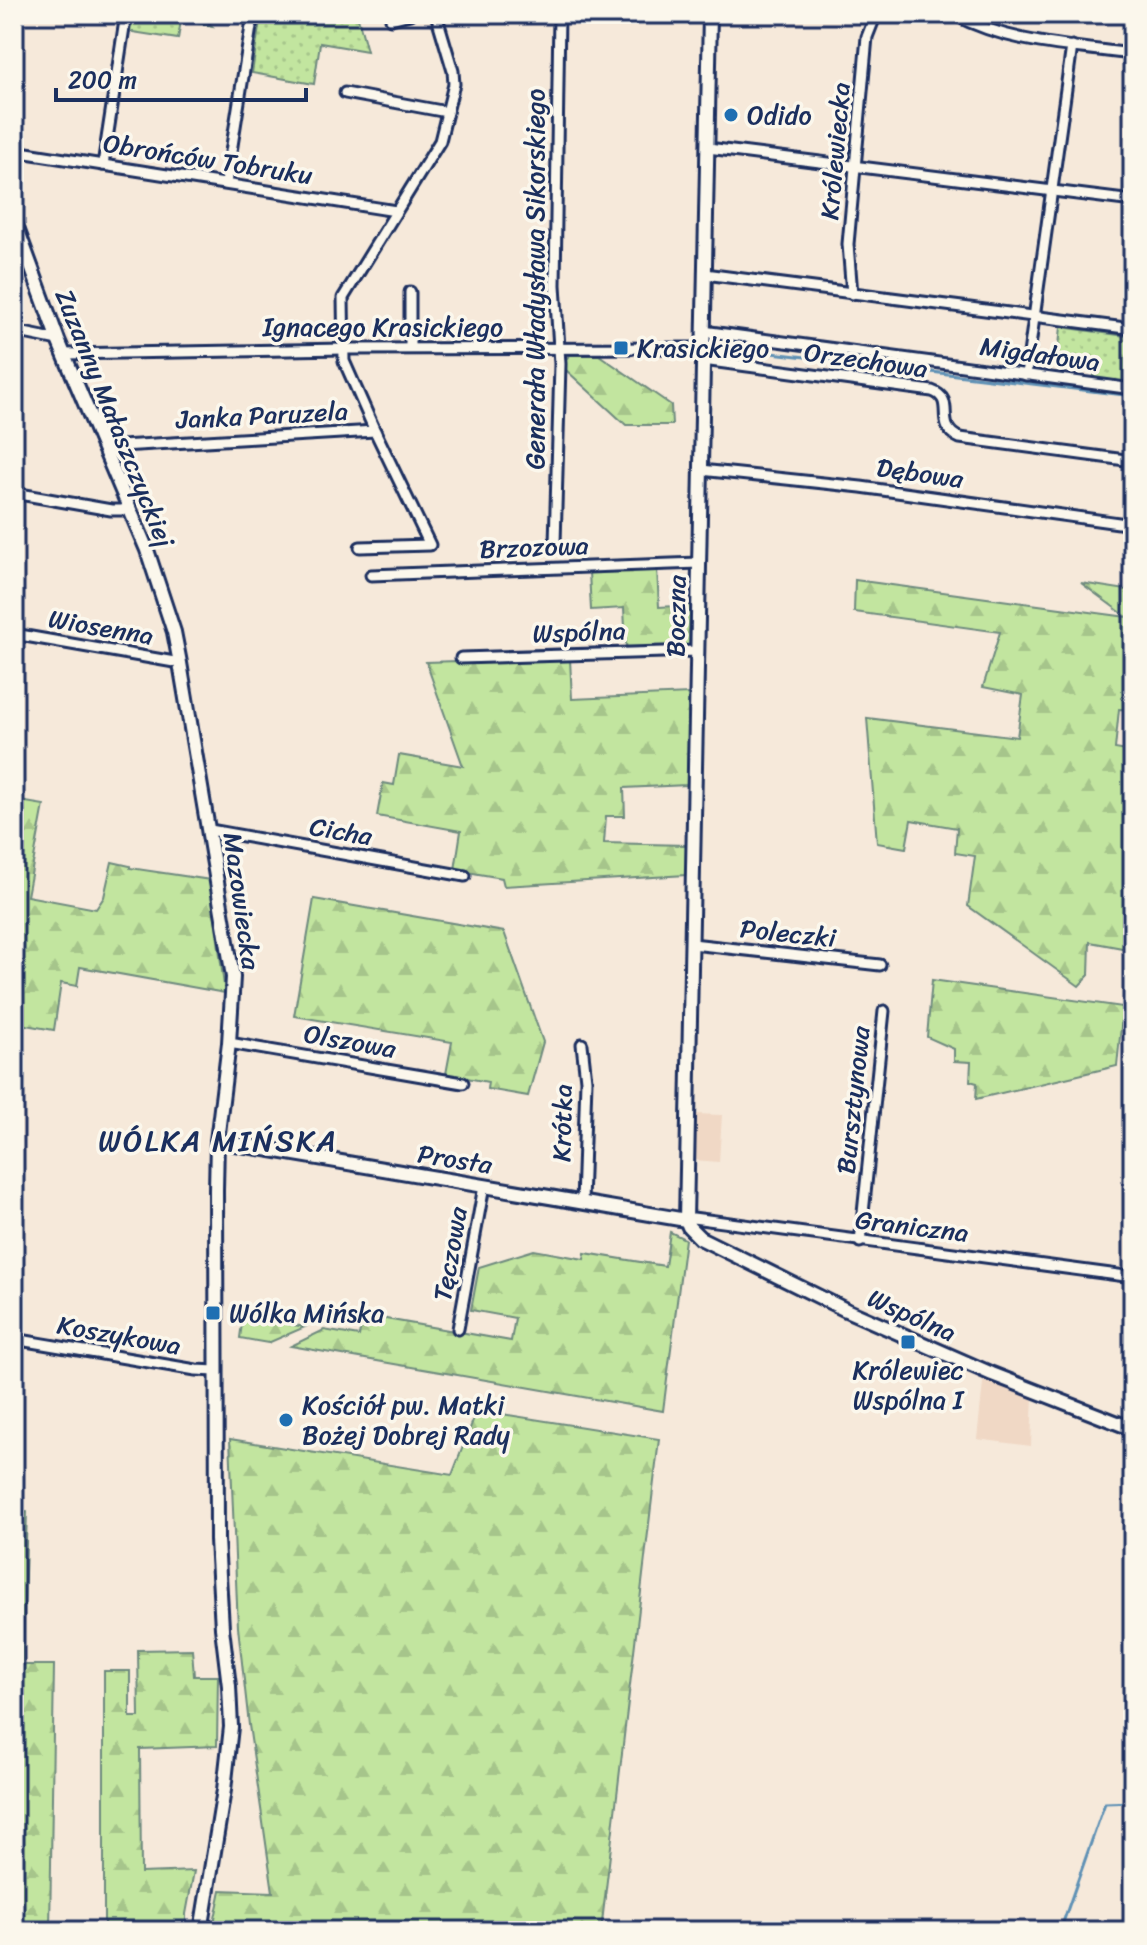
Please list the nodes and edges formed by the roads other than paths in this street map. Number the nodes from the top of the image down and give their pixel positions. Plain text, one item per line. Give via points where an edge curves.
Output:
1 (126, 14) edge
2 (253, 14) edge
3 (410, 14) edge
4 (436, 14) edge
5 (559, 14) edge
6 (710, 14) edge
7 (876, 14) edge
8 (953, 14) edge
9 (391, 19) dead end
10 (1072, 46) junction
11 (1133, 54) edge
12 (345, 93) dead end
13 (447, 112) junction
14 (708, 148) junction
15 (14, 151) edge
16 (103, 165) junction
17 (856, 166) junction
18 (226, 183) junction
19 (1051, 191) junction
20 (1133, 201) edge
21 (396, 211) junction
22 (14, 220) edge
23 (705, 274) junction
24 (410, 292) dead end
25 (852, 294) junction
26 (1035, 318) junction
27 (1133, 329) edge
28 (14, 331) edge
29 (703, 331) junction
30 (58, 340) junction
31 (410, 348) junction
32 (559, 348) junction
33 (345, 349) junction
34 (64, 354) junction
35 (703, 354) junction
36 (1026, 375) junction
37 (1133, 389) edge
38 (375, 431) junction
39 (104, 447) junction
40 (1133, 461) edge
41 (701, 470) junction
42 (14, 493) edge
43 (130, 510) junction
44 (1133, 525) edge
45 (555, 544) dead end
46 (360, 547) dead end
47 (699, 563) junction
48 (371, 575) dead end
49 (174, 632) joint
50 (14, 634) edge
51 (698, 651) junction
52 (461, 658) dead end
53 (180, 663) junction
54 (210, 830) junction
55 (465, 876) dead end
56 (692, 944) junction
57 (880, 965) dead end
58 (884, 1011) dead end
59 (229, 1043) junction
60 (582, 1044) dead end
61 (463, 1083) dead end
62 (217, 1141) junction
63 (484, 1186) junction
64 (582, 1203) junction
65 (686, 1220) junction
66 (860, 1242) junction
67 (1133, 1277) edge
68 (458, 1329) dead end
69 (14, 1339) edge
70 (216, 1371) junction
71 (1133, 1429) edge
72 (201, 1931) edge

1 - 16 street
2 - 18 street
3 - 9 street
4 - 13 street via 453,71
5 - 32 street, Generała Władysława Sikorskiego
6 - 14 street, Boczna
7 - 17 street, Królewiecka via 867,37
8 - 10 street via 1003,35
10 - 11 street
10 - 19 street
12 - 13 street
13 - 21 street via 440,141
14 - 17 street
14 - 23 street, Boczna
15 - 16 street, Obrońców Tobruku
16 - 18 street, Obrońców Tobruku
17 - 19 street
17 - 25 street, Królewiecka via 848,244
18 - 21 street, Obrońców Tobruku
19 - 20 street
19 - 26 street
21 - 33 street via 343,298
22 - 30 street, Zuzanny Małaszczyckiej
23 - 25 street
23 - 29 street, Boczna
24 - 31 street
25 - 26 street
26 - 27 street
26 - 36 street
28 - 30 street
29 - 35 street, Boczna
29 - 36 street, Migdałowa
30 - 34 street, Zuzanny Małaszczyckiej
31 - 32 street, Ignacego Krasickiego
31 - 33 street, Ignacego Krasickiego
32 - 35 street, Ignacego Krasickiego
32 - 45 street, Generała Władysława Sikorskiego
33 - 34 street, Ignacego Krasickiego
33 - 38 street via 344,361
34 - 39 street, Zuzanny Małaszczyckiej
35 - 40 street, Orzechowa via 932,391 943,398 949,432 960,438
35 - 41 street, Boczna
36 - 37 street, Migdałowa
38 - 39 street, Janka Paruzela
38 - 46 street via 430,545
39 - 43 street, Zuzanny Małaszczyckiej
41 - 44 street, Dębowa
41 - 47 street, Boczna
42 - 43 street
43 - 49 street, Zuzanny Małaszczyckiej
47 - 48 street, Brzozowa
47 - 51 street, Boczna
49 - 53 street, Mazowiecka
50 - 53 street, Wiosenna
51 - 52 street, Wspólna
51 - 56 street, Boczna
53 - 54 street, Mazowiecka
54 - 55 street, Cicha
54 - 59 street, Mazowiecka via 233,977
56 - 57 street, Poleczki
56 - 65 street, Boczna
58 - 66 street, Bursztynowa
59 - 61 street, Olszowa
59 - 62 street, Mazowiecka
60 - 64 street, Krótka
62 - 63 street, Prosta
62 - 70 street, Mazowiecka
63 - 64 street, Prosta
63 - 68 street, Tęczowa
64 - 65 street, Prosta
65 - 66 street, Graniczna
65 - 71 street, Wspólna via 700,1238 846,1310
66 - 67 street, Graniczna
69 - 70 street, Koszykowa
70 - 72 street, Mazowiecka via 219,1585 231,1727

